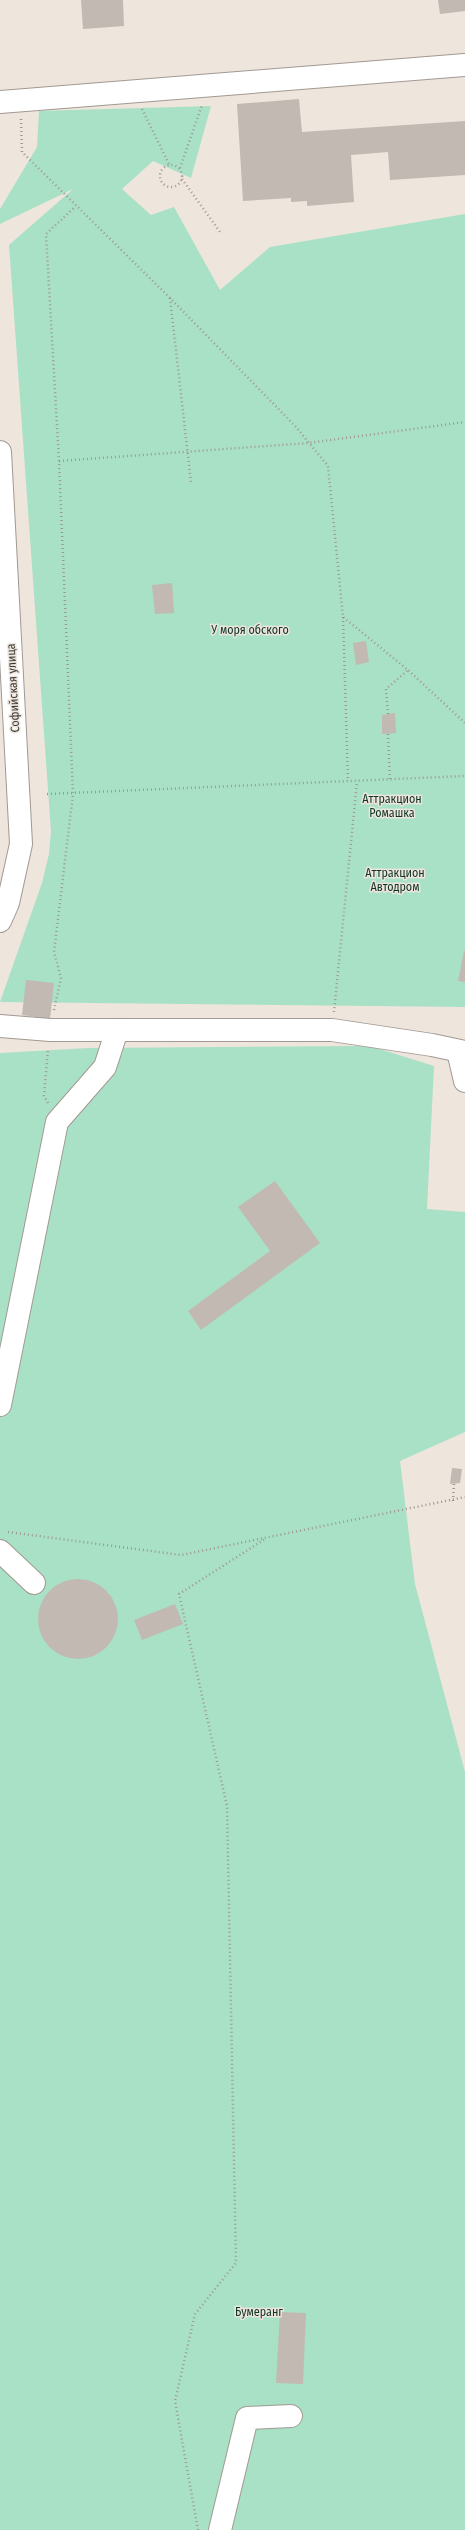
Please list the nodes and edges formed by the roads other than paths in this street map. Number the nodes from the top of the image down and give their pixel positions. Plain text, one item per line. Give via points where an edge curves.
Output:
1 (465, 65) edge
2 (10, 101) edge
3 (0, 452) edge
4 (8, 720) edge
5 (0, 921) edge
6 (0, 1026) edge
7 (117, 1030) junction
8 (461, 1052) edge
9 (465, 1081) edge
10 (0, 1405) edge
11 (0, 1551) edge
12 (34, 1583) dead end
13 (291, 2416) dead end
14 (220, 2530) edge

1 - 2 main road
3 - 4 main road, Софийская улица
4 - 5 main road, Софийская улица via 21,844 8,903
6 - 7 main road via 50,1030
7 - 8 main road via 332,1030 432,1044
7 - 10 main road via 105,1067 57,1122
8 - 9 main road
11 - 12 main road
13 - 14 main road via 247,2418

